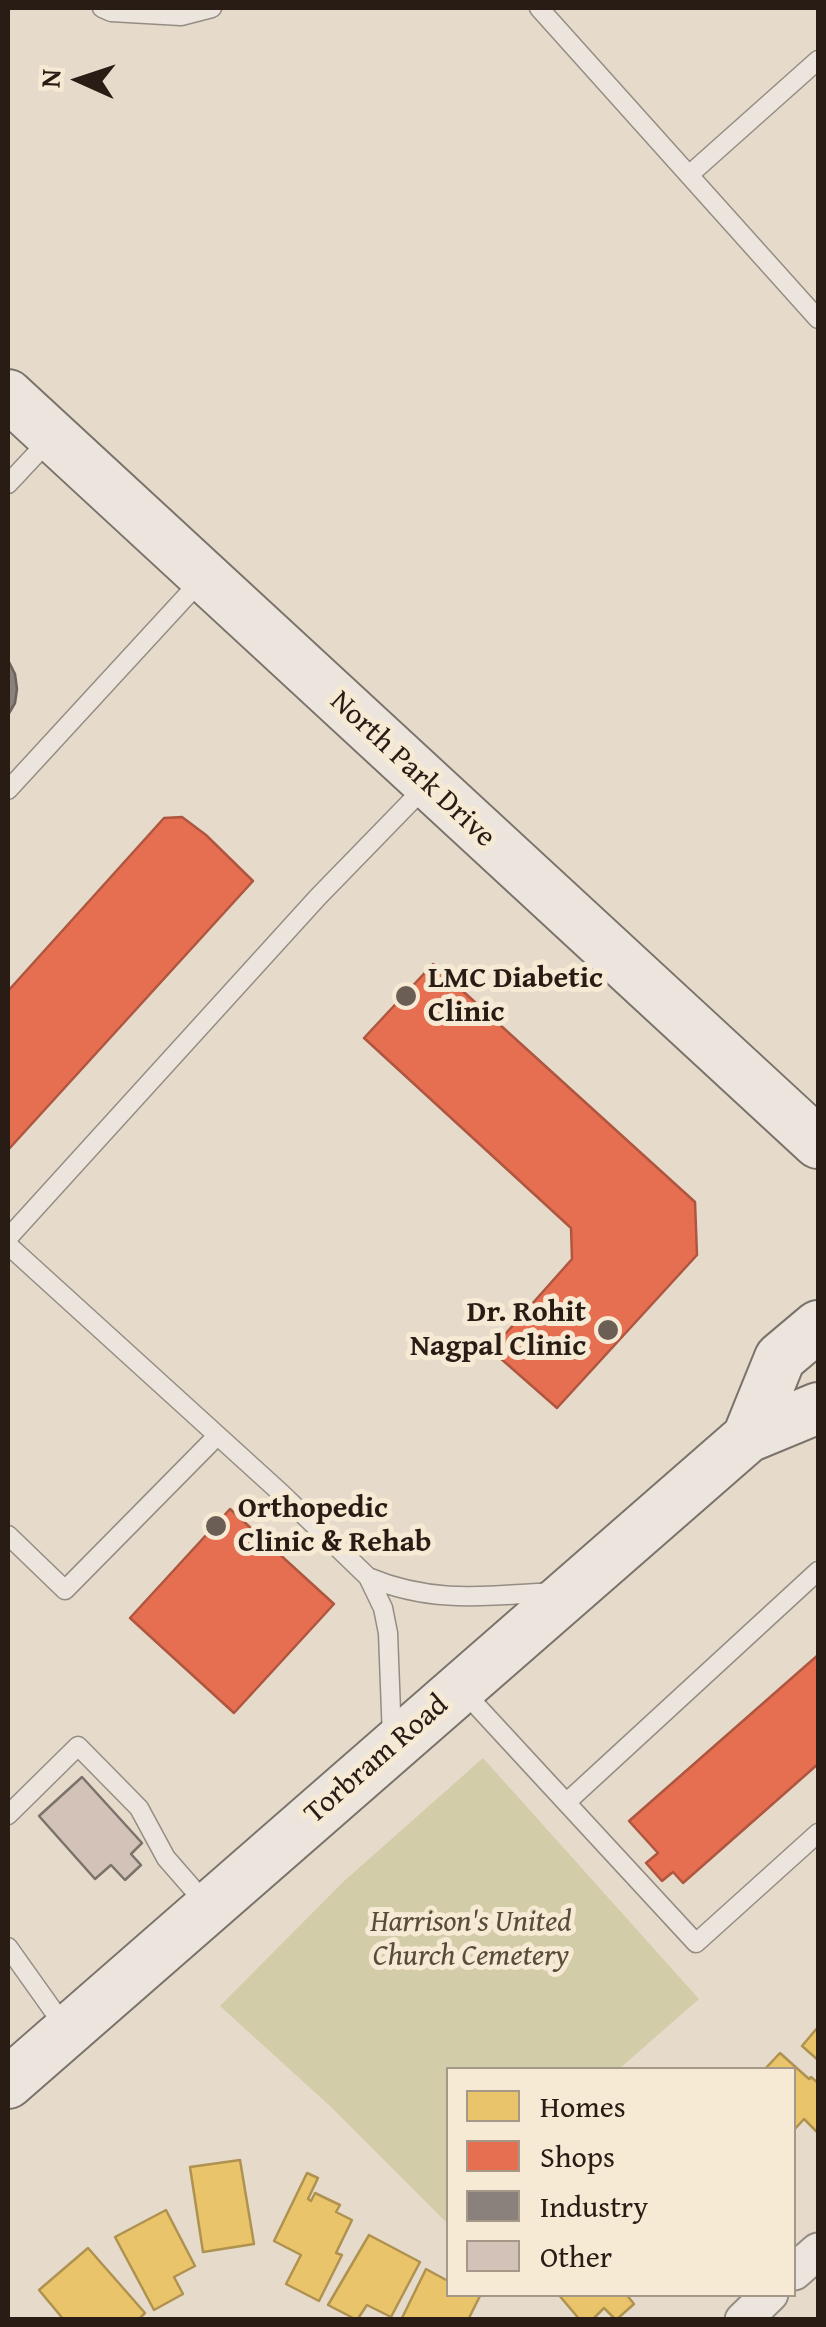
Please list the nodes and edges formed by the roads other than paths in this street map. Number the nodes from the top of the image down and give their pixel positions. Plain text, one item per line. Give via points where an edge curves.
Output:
1 (102, 8) edge
2 (212, 8) edge
3 (549, 11) edge
4 (818, 60) edge
5 (689, 175) junction
6 (818, 319) edge
7 (8, 394) edge
8 (53, 437) junction
9 (8, 484) edge
10 (204, 577) junction
11 (427, 785) junction
12 (8, 790) edge
13 (818, 1143) edge
14 (8, 1242) edge
15 (818, 1326) edge
16 (818, 1408) edge
17 (217, 1436) junction
18 (748, 1437) junction
19 (8, 1535) edge
20 (818, 1571) edge
21 (368, 1577) junction
22 (572, 1591) junction
23 (460, 1688) junction
24 (392, 1747) junction
25 (568, 1800) junction
26 (8, 1815) edge
27 (818, 1833) edge
28 (209, 1906) junction
29 (8, 1947) edge
30 (67, 2031) junction
31 (8, 2084) edge
32 (818, 2251) edge
33 (796, 2270) edge
34 (767, 2297) edge
35 (743, 2320) edge

1 - 2 lane via 180,16
3 - 5 lane
4 - 5 lane
5 - 6 lane
7 - 8 main road, North Park Drive
8 - 9 lane
8 - 10 main road, North Park Drive
10 - 11 main road, North Park Drive
10 - 12 lane
11 - 13 main road, North Park Drive
11 - 14 lane via 318,896
14 - 17 lane
15 - 18 main road, Torbram Road via 780,1358
16 - 18 main road, Torbram Road
17 - 19 lane via 64,1590
17 - 21 lane
18 - 22 main road, Torbram Road
20 - 25 lane
21 - 22 lane via 420,1595 454,1598
21 - 24 lane via 388,1633
22 - 23 main road, Torbram Road
23 - 24 main road, Torbram Road
23 - 25 lane
24 - 28 main road, Torbram Road
25 - 27 lane via 696,1942
26 - 28 lane via 78,1746 139,1808 166,1858
28 - 30 main road, Torbram Road
29 - 30 lane
30 - 31 main road, Torbram Road
32 - 33 street
34 - 35 street

